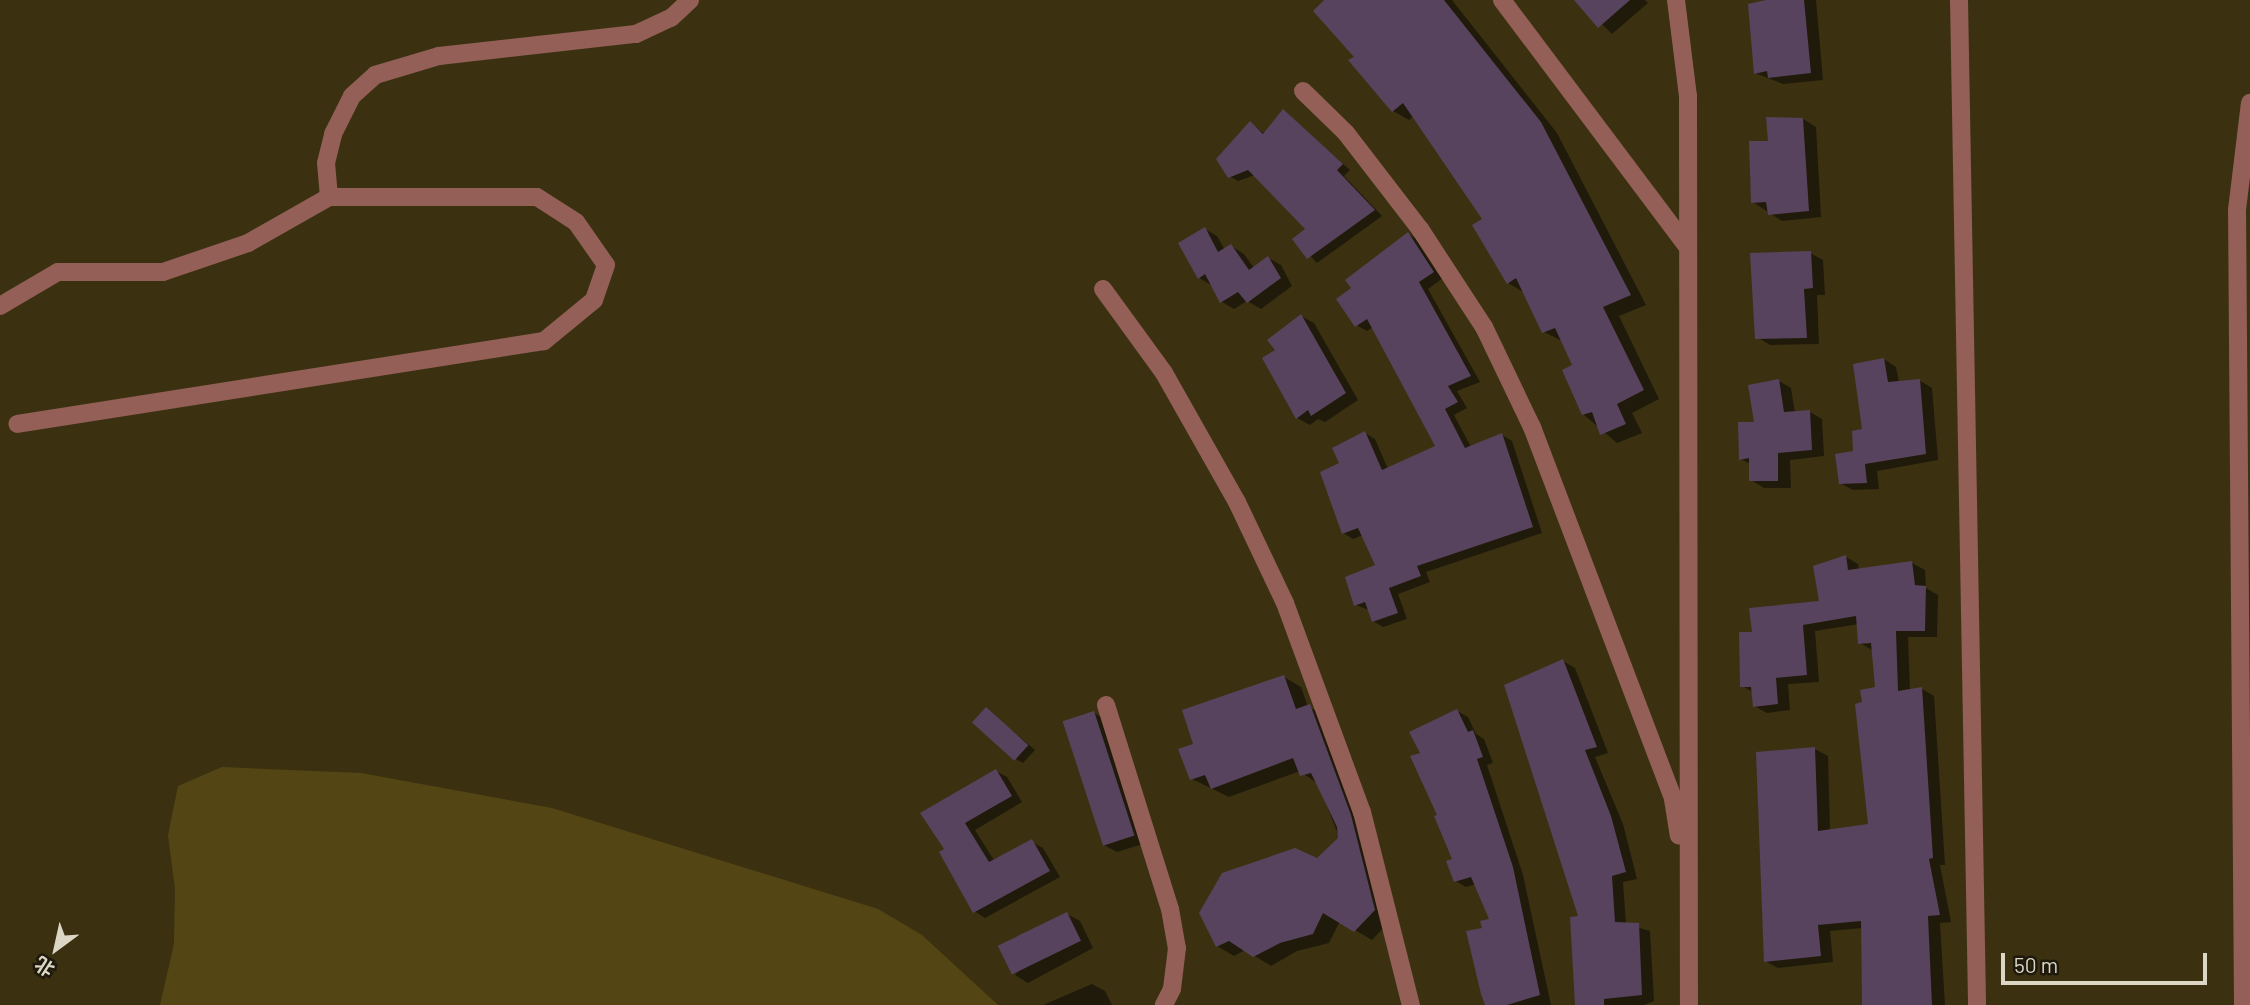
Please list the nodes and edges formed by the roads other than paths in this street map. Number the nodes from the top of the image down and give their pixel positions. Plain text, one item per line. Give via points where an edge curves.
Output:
1 (690, 0) edge
2 (1502, 0) edge
3 (1676, 0) edge
4 (1959, 0) edge
5 (1303, 91) dead end
6 (2250, 103) edge
7 (329, 197) junction
8 (1688, 248) junction
9 (1102, 289) dead end
10 (0, 306) edge
11 (17, 424) dead end
12 (1106, 705) dead end
13 (1688, 880) junction
14 (1164, 1005) edge
15 (1411, 1005) edge
16 (1689, 1005) edge
17 (1977, 1005) edge
18 (2243, 1005) edge

1 - 7 street via 671,18 636,34 439,56 375,75 352,96 332,134 326,163
2 - 8 street
3 - 8 street via 1688,96
4 - 17 street
5 - 13 street via 1346,133 1420,229 1490,340 1532,427 1673,799
6 - 18 street via 2237,210
7 - 10 street via 248,243 163,272 58,272
7 - 11 street via 537,197 576,222 606,265 594,300 544,341
8 - 13 street
9 - 15 street via 1164,373 1237,502 1285,603 1362,812
12 - 14 street via 1170,909 1177,948 1172,989
13 - 16 street

